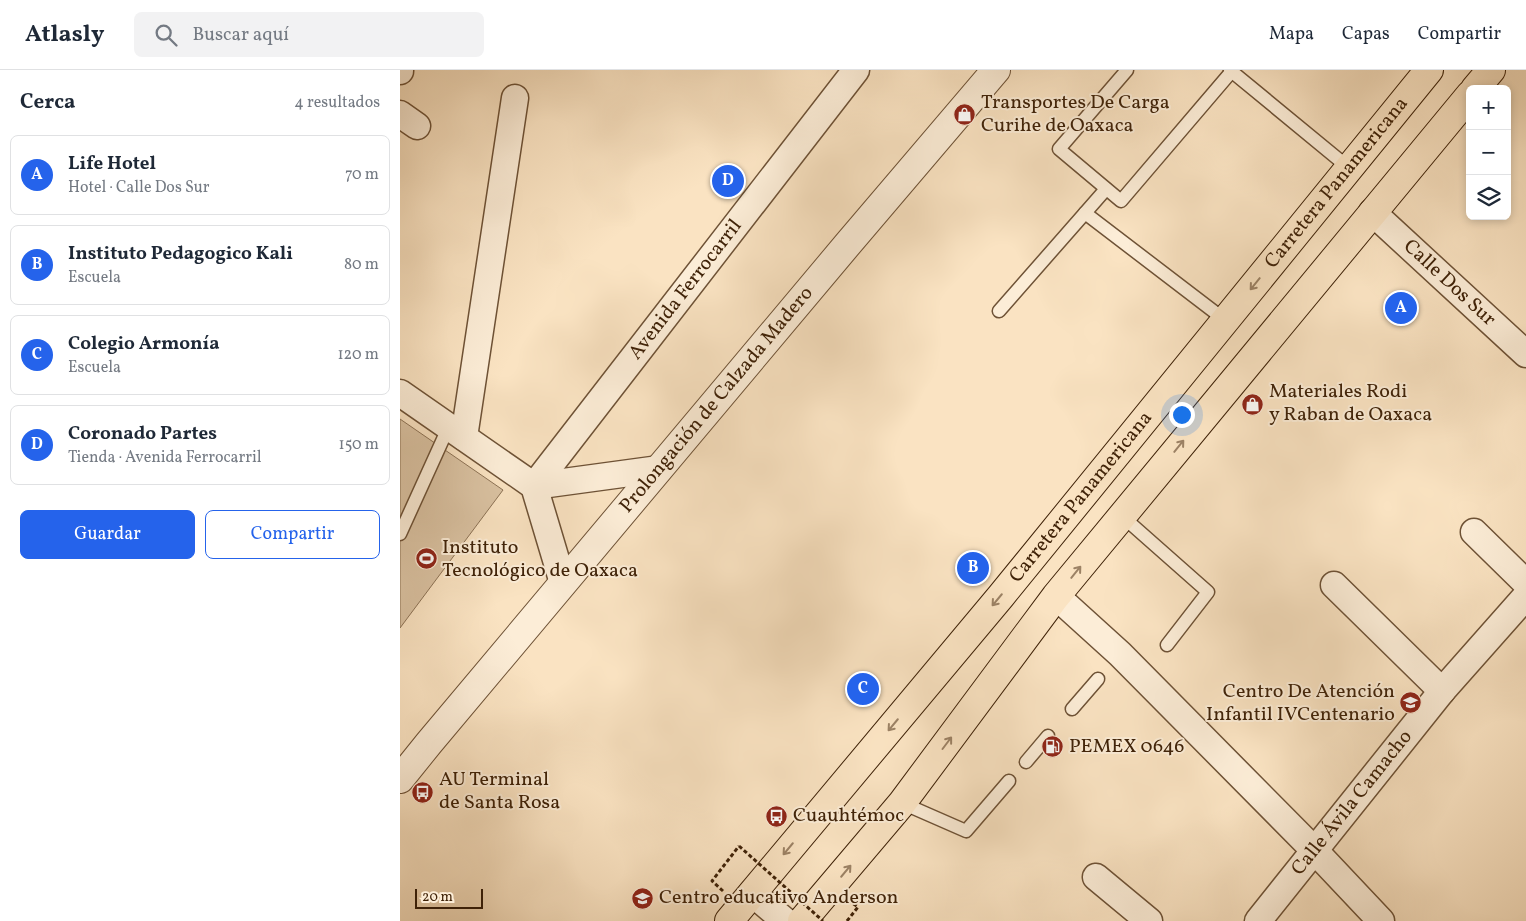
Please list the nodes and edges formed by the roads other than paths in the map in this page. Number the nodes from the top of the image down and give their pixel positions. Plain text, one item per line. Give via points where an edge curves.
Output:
1 (856, 70) edge
2 (996, 70) edge
3 (1127, 70) edge
4 (1429, 70) edge
5 (1491, 70) edge
6 (1231, 71) edge
7 (1478, 85) edge
8 (515, 98) dead end
9 (1466, 100) edge
10 (1349, 168) junction
11 (1106, 188) junction
12 (1372, 212) junction
13 (1085, 213) junction
14 (999, 311) dead end
15 (1225, 320) junction
16 (1526, 354) edge
17 (400, 393) edge
18 (457, 432) junction
19 (659, 469) junction
20 (534, 486) junction
21 (1122, 516) junction
22 (1474, 532) dead end
23 (400, 534) edge
24 (563, 583) junction
25 (1526, 583) edge
26 (1334, 585) dead end
27 (1056, 596) junction
28 (1526, 596) edge
29 (1167, 645) dead end
30 (1098, 679) dead end
31 (1442, 691) junction
32 (1072, 708) dead end
33 (1048, 736) dead end
34 (1026, 762) dead end
35 (400, 779) edge
36 (1009, 781) dead end
37 (902, 803) junction
38 (1315, 852) junction
39 (1096, 877) dead end
40 (752, 893) junction
41 (729, 921) edge
42 (785, 921) edge
43 (802, 921) edge
44 (1150, 921) edge
45 (1258, 921) edge
46 (1381, 921) edge

1 - 20 street, Avenida Ferrocarril
2 - 19 street, Prolongación de Calzada Madero
3 - 11 lane via 1059,148
4 - 10 highway, Carretera Panamericana
5 - 7 highway
6 - 10 lane
6 - 11 lane via 1121,201
8 - 18 street
9 - 12 highway
10 -> 15 highway, Carretera Panamericana
11 - 13 lane
12 - 16 street, Calle Dos Sur
21 -> 12 highway
13 - 14 lane
13 - 15 lane
15 -> 40 highway, Carretera Panamericana
17 - 18 street
18 - 20 street
18 - 23 lane
19 - 20 street
19 - 24 street, Prolongación de Calzada Madero
20 - 24 street
27 -> 21 highway
21 - 29 lane via 1208,592
22 - 25 street
24 - 35 street, Prolongación de Calzada Madero
26 - 31 street
37 -> 27 highway
27 - 38 street
28 - 31 street, Calle Ávila Camacho
30 - 32 lane
31 - 38 street, Calle Ávila Camacho
33 - 34 lane
36 - 37 lane via 966,831
43 -> 37 highway
38 - 45 street, Calle Ávila Camacho
38 - 46 street
39 - 44 street
40 - 41 highway, Carretera Panamericana
40 - 42 street

